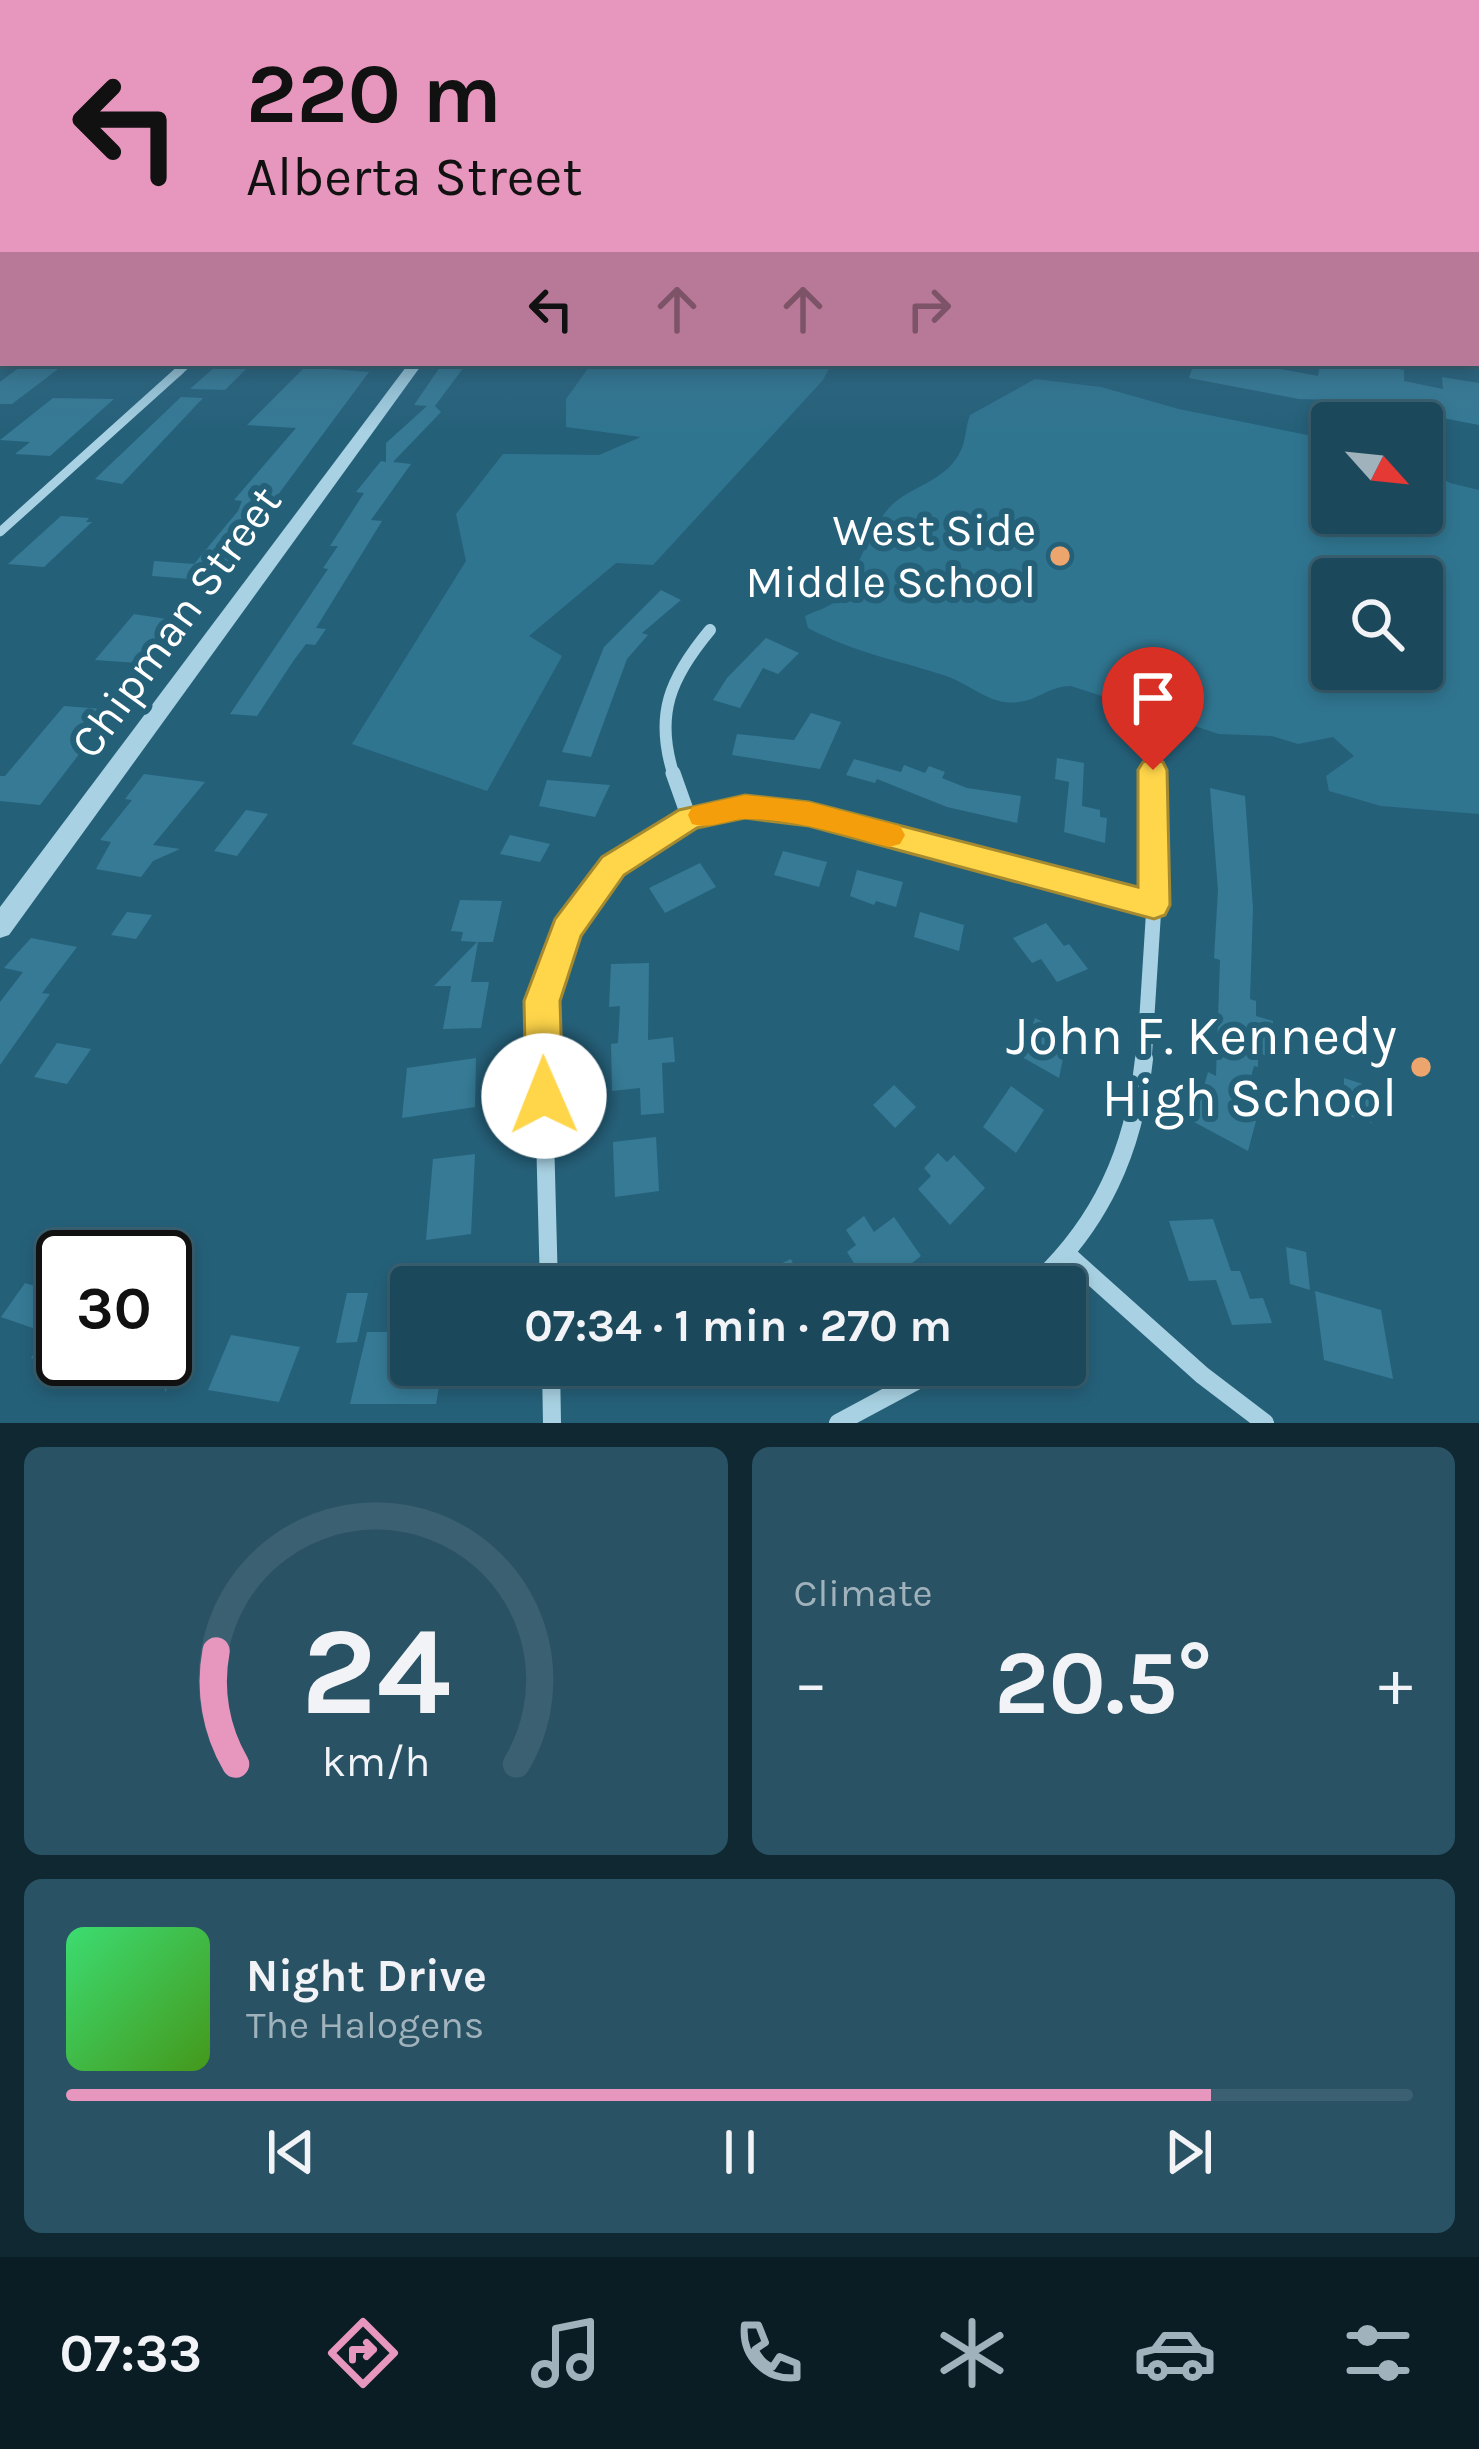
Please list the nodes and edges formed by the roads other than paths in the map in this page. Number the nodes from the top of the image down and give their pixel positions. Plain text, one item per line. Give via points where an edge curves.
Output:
1 (185, 366) edge
2 (414, 366) edge
3 (0, 532) edge
4 (710, 630) dead end
5 (1153, 770) dead end
6 (689, 818) junction
7 (1154, 905) junction
8 (0, 927) edge
9 (1068, 1255) junction
10 (548, 1266) edge
11 (1056, 1266) edge
12 (551, 1386) edge
13 (913, 1386) edge
14 (552, 1423) edge
15 (838, 1423) edge
16 (1265, 1423) edge

1 - 3 street
2 - 8 street, Chipman Street
4 - 6 street via 677,667 663,703 662,741
5 - 7 street
6 - 7 street via 745,806 809,814
6 - 10 street via 613,866 567,930 542,1001
7 - 9 street via 1144,1064 1127,1154
9 - 11 street
9 - 16 street
12 - 14 street
13 - 15 street

